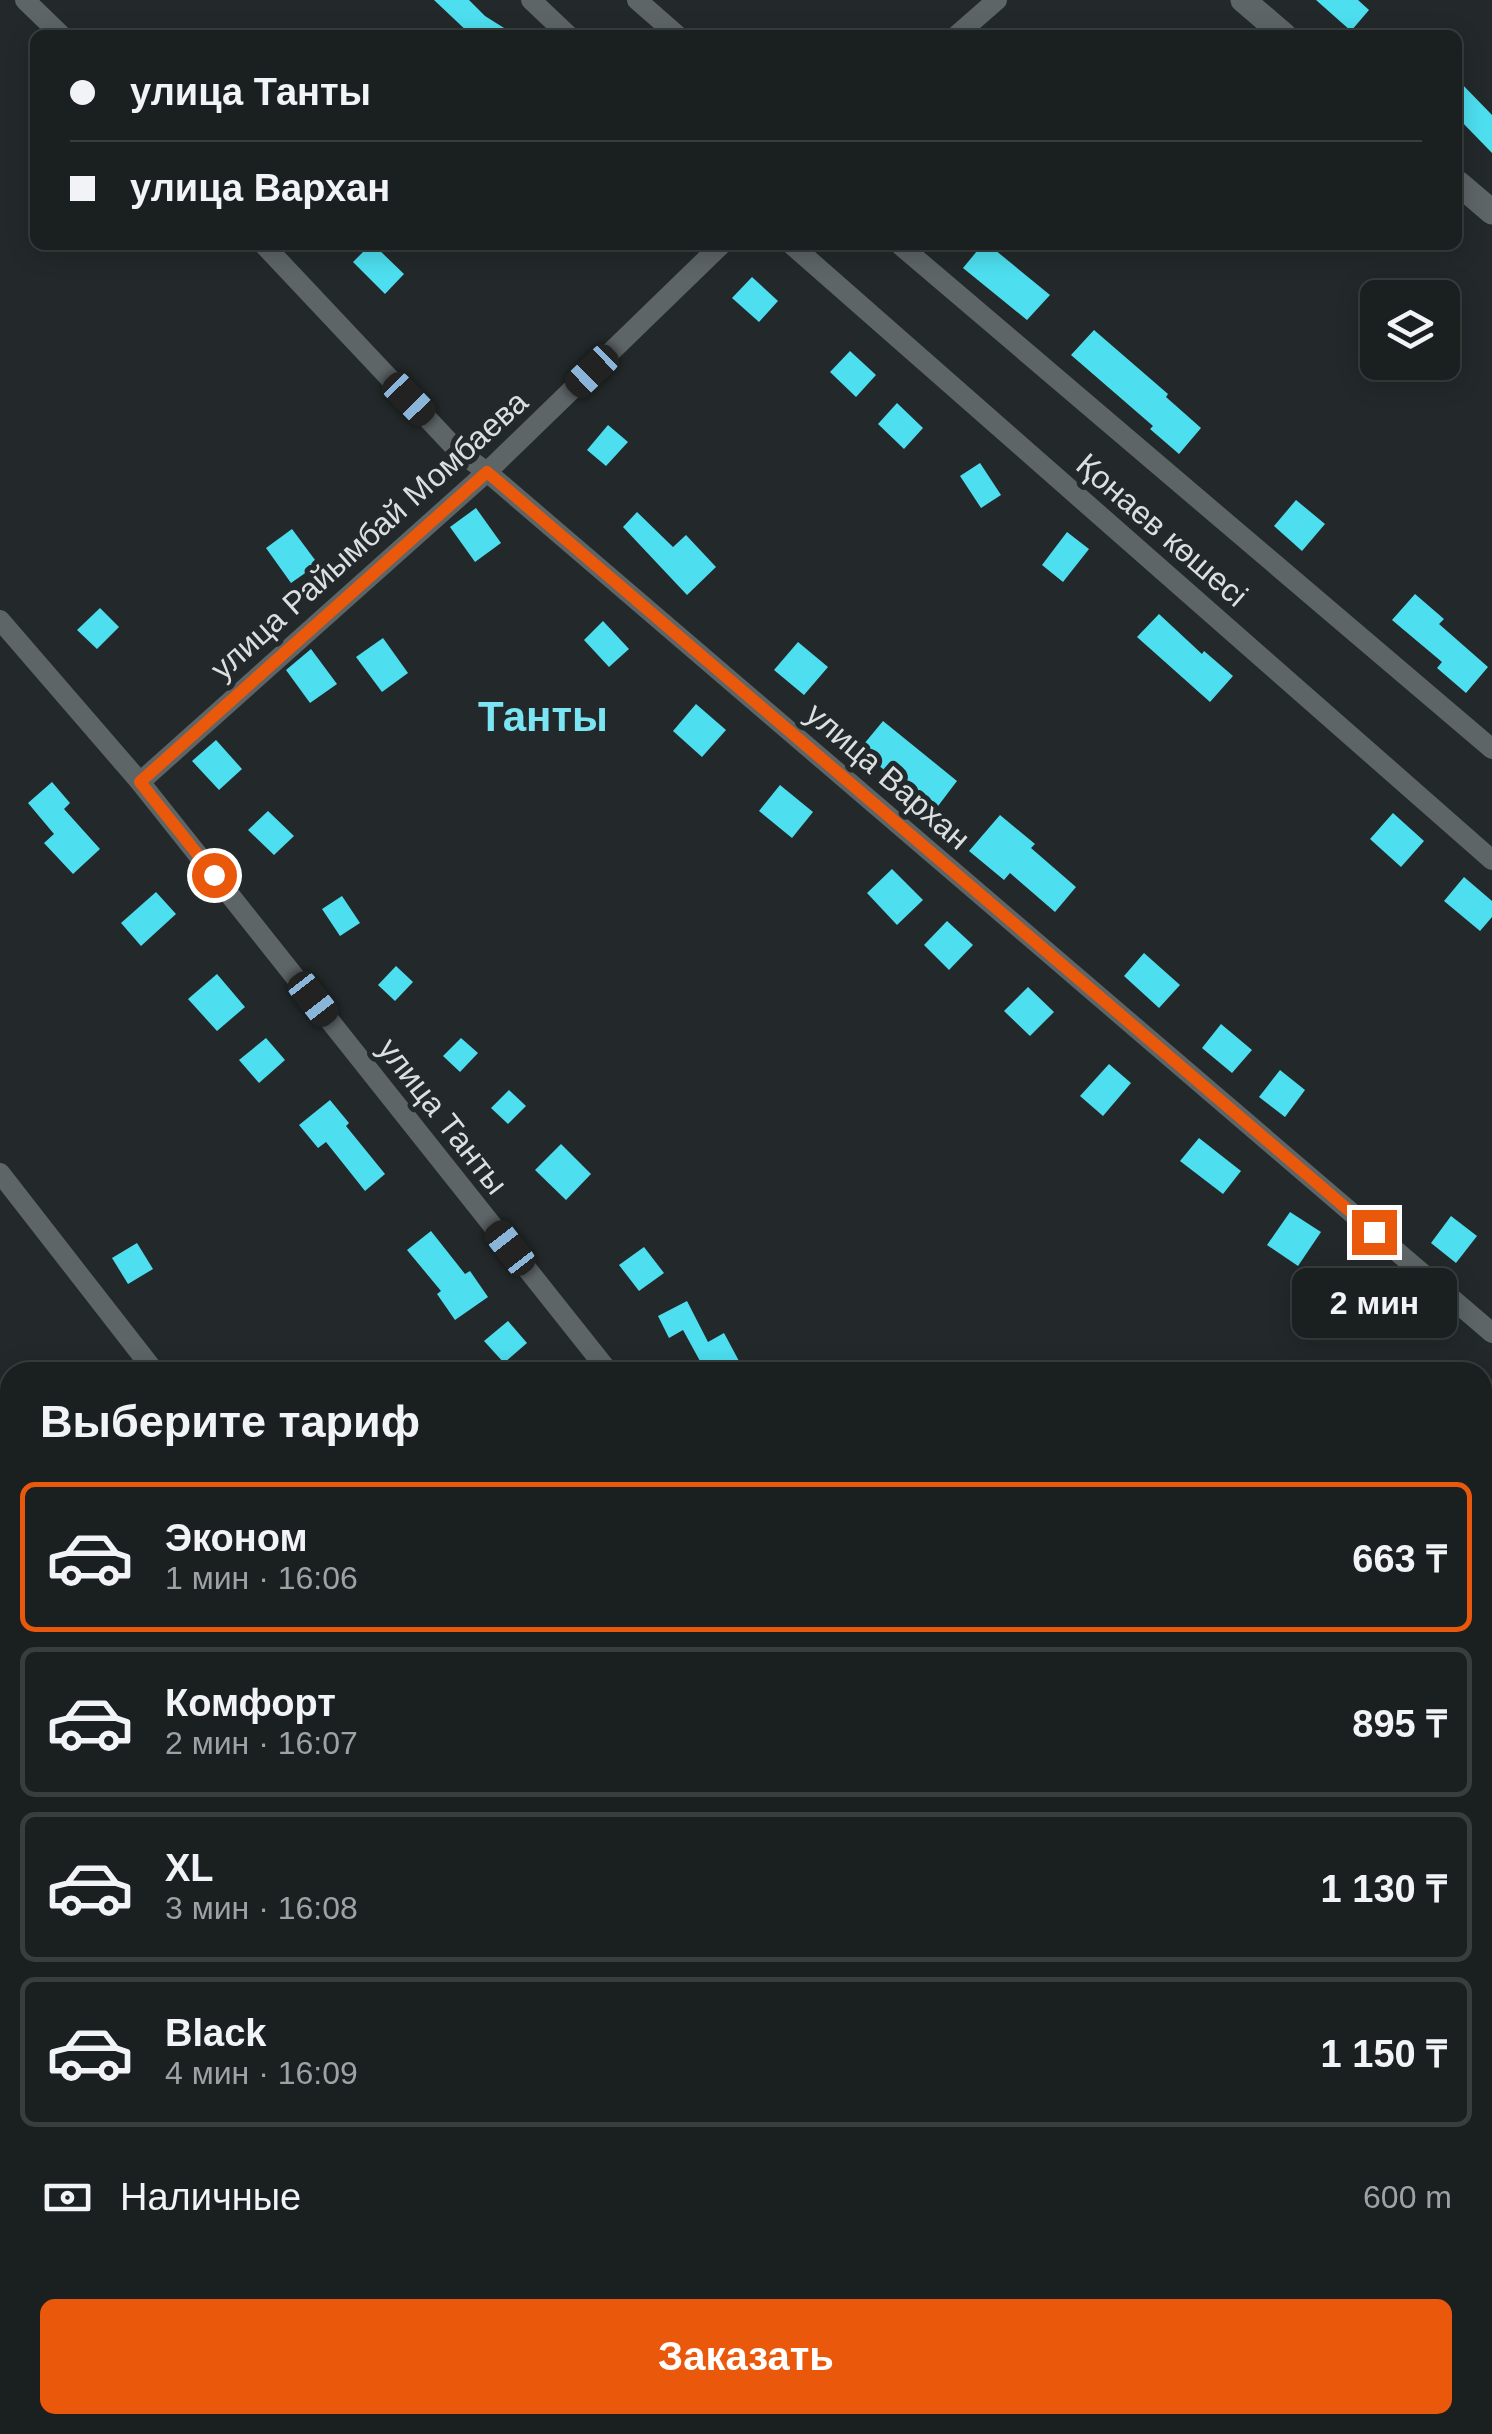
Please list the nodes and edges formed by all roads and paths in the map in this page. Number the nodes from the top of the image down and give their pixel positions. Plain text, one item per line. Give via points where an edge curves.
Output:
1 (25, 0) edge
2 (532, 0) edge
3 (637, 0) edge
4 (997, 0) edge
5 (1243, 0) edge
6 (56, 30) edge
7 (563, 30) edge
8 (671, 30) edge
9 (963, 30) edge
10 (1278, 30) edge
11 (1462, 186) edge
12 (1492, 212) edge
13 (269, 250) edge
14 (717, 250) edge
15 (798, 250) edge
16 (906, 250) edge
17 (487, 472) junction
18 (0, 620) edge
19 (1492, 750) edge
20 (140, 782) junction
21 (1492, 860) edge
22 (0, 1173) edge
23 (1492, 1333) edge
24 (148, 1362) edge
25 (601, 1362) edge

1 - 6 street
2 - 7 street
3 - 8 street
4 - 9 street
5 - 10 street
11 - 12 street
13 - 17 street, улица Вархан via 458,450
14 - 17 street, улица Райымбай Момбаева
15 - 21 street, Қонаев көшесі
16 - 19 street, Қонаев көшесі
17 - 20 street, улица Райымбай Момбаева
17 - 23 street, улица Вархан
18 - 20 street, улица Танты
20 - 25 street, улица Танты
22 - 24 street

